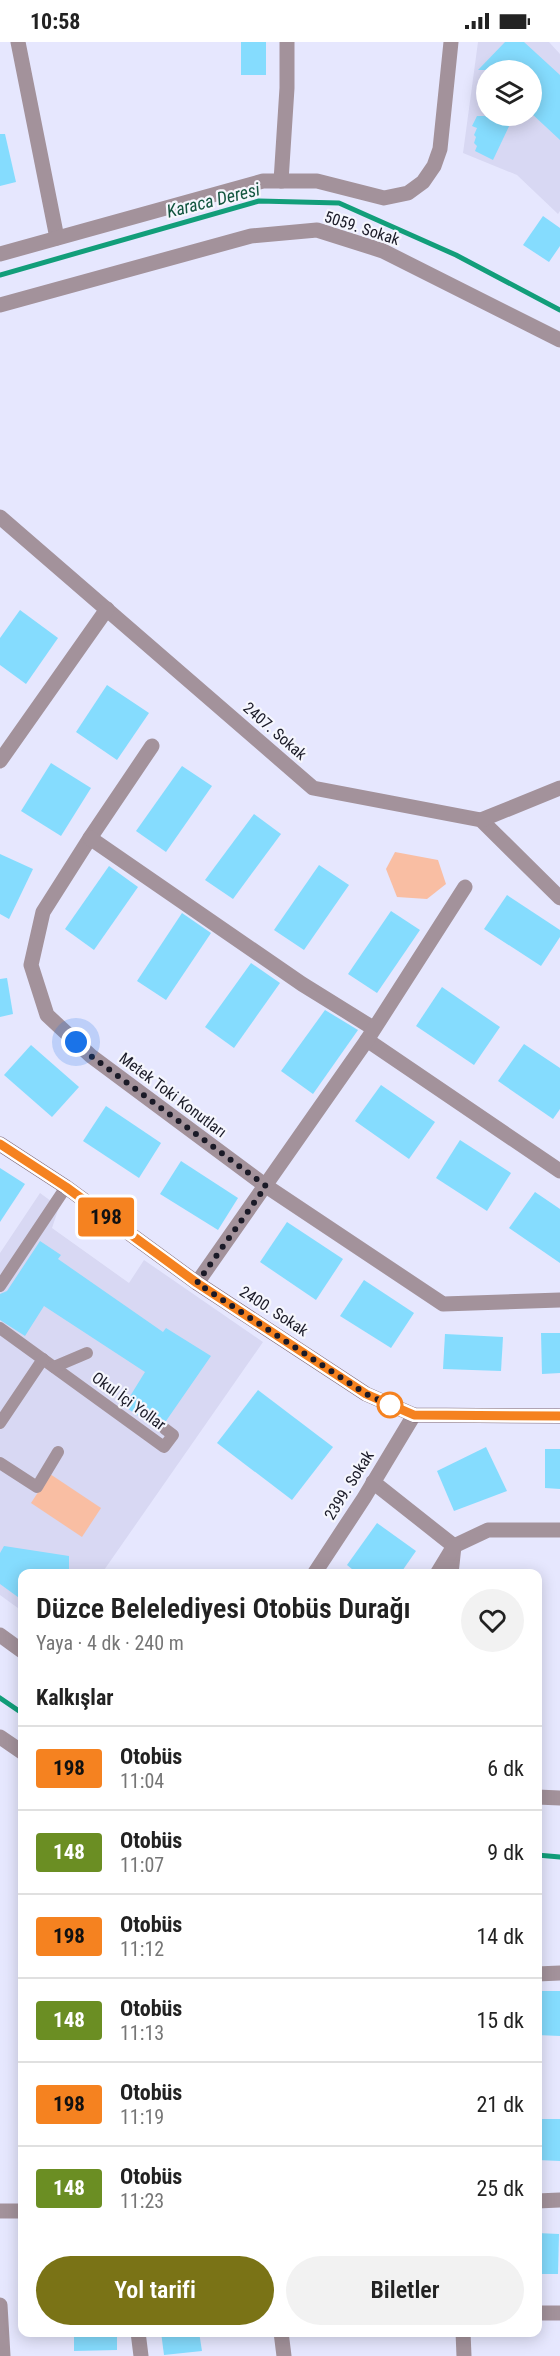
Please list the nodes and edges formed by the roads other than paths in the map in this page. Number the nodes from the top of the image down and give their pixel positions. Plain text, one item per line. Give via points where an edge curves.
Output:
1 (18, 42) edge
2 (287, 42) edge
3 (451, 42) edge
4 (281, 181) junction
5 (57, 238) junction
6 (0, 254) edge
7 (0, 305) edge
8 (560, 340) edge
9 (0, 517) edge
10 (107, 609) junction
11 (152, 746) dead end
12 (0, 761) edge
13 (560, 788) edge
14 (481, 820) junction
15 (90, 838) junction
16 (465, 887) dead end
17 (560, 898) edge
18 (370, 1034) junction
19 (0, 1144) edge
20 (560, 1172) edge
21 (266, 1186) junction
22 (66, 1187) junction
23 (197, 1283) junction
24 (0, 1286) edge
25 (560, 1300) edge
26 (0, 1328) edge
27 (87, 1353) dead end
28 (43, 1359) junction
29 (54, 1366) junction
30 (414, 1415) junction
31 (560, 1416) edge
32 (0, 1423) edge
33 (165, 1429) dead end
34 (58, 1452) dead end
35 (0, 1463) edge
36 (373, 1482) junction
37 (560, 1530) edge
38 (454, 1546) junction
39 (317, 1569) edge
40 (440, 1569) edge
41 (452, 1569) edge
42 (0, 1635) edge
43 (18, 1648) edge
44 (0, 1737) edge
45 (18, 1749) edge
46 (542, 1797) edge
47 (560, 1798) edge
48 (560, 1973) edge
49 (542, 1974) edge
50 (560, 2200) edge
51 (542, 2201) edge
52 (0, 2211) edge
53 (18, 2211) edge
54 (0, 2305) edge
55 (542, 2313) edge
56 (560, 2313) edge
57 (139, 2337) edge
58 (282, 2337) edge
59 (463, 2337) edge
60 (3, 2356) edge
61 (141, 2356) edge
62 (284, 2356) edge
63 (464, 2356) edge

1 - 5 street
2 - 4 street
3 - 4 street via 440,149 423,182 408,193 384,198 317,181
4 - 5 street via 263,180
5 - 6 street
7 - 8 street, 5059. Sokak via 251,236 317,231 383,251
9 - 10 street, 2407. Sokak
10 - 12 street
10 - 14 street, 2407. Sokak via 313,788
11 - 15 street, Metek Toki Konutları
13 - 14 street
14 - 17 street
15 - 18 street
15 - 21 street, Metek Toki Konutları via 43,912 31,965 46,1015 91,1056
16 - 18 street
18 - 20 street
18 - 21 street
19 - 22 main road, 2400. Sokak
21 - 23 street
21 - 25 street, Metek Toki Konutları via 443,1304
22 - 23 main road, 2400. Sokak
22 - 24 street
23 - 30 main road, 2400. Sokak via 366,1394
26 - 28 street, Okul İçi Yollar
27 - 29 street, Okul İçi Yollar
28 - 29 street, Okul İçi Yollar
28 - 32 street
29 - 33 street, Okul İçi Yollar via 164,1447 173,1435
30 - 31 main road, 2400. Sokak
30 - 36 street, 2399. Sokak
34 - 35 street via 37,1487
36 - 38 street
36 - 39 street, 2399. Sokak
37 - 38 street via 488,1530
38 - 40 street
38 - 41 street
42 - 43 street
44 - 45 street
46 - 47 street
48 - 49 street
50 - 51 street
52 - 53 street
54 - 60 street
55 - 56 street
57 - 61 street
58 - 62 street
59 - 63 street

